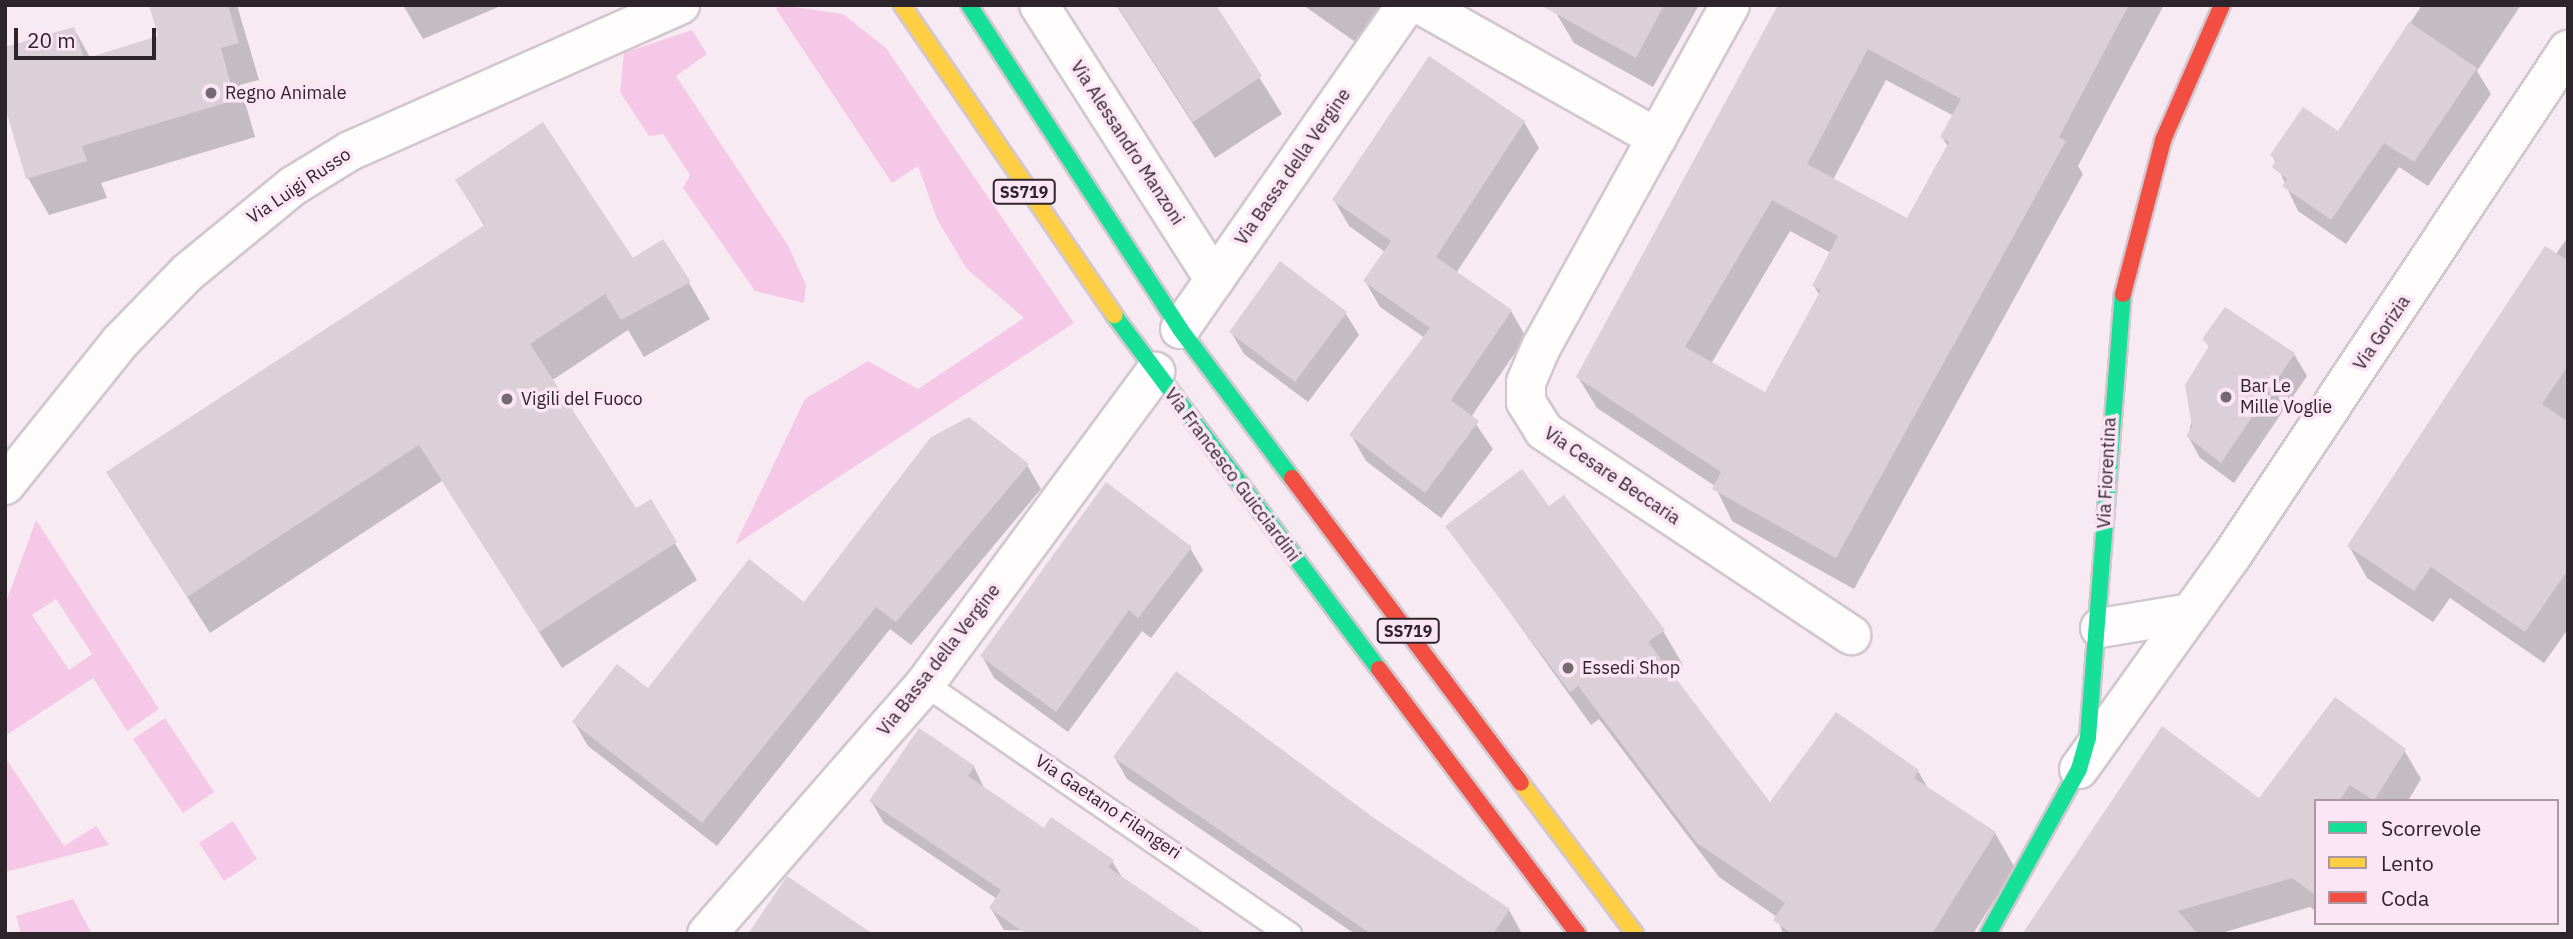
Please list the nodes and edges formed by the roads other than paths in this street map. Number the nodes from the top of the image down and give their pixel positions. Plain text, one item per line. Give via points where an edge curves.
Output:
1 (680, 5) edge
2 (902, 5) edge
3 (969, 5) edge
4 (1039, 5) edge
5 (1406, 5) edge
6 (1421, 5) edge
7 (1730, 5) edge
8 (2222, 5) edge
9 (2568, 50) edge
10 (1657, 138) junction
11 (1215, 281) junction
12 (1180, 328) junction
13 (1155, 372) junction
14 (5, 485) edge
15 (2190, 613) junction
16 (2100, 628) junction
17 (1851, 635) dead end
18 (925, 684) junction
19 (2079, 769) junction
20 (706, 934) edge
21 (1289, 934) edge
22 (1578, 934) edge
23 (1635, 934) edge
24 (1988, 934) edge

1 - 14 street, Via Luigi Russo via 395,130 293,186 197,264 120,342
2 - 13 main road, Via Francesco Guicciardini / SS719 via 995,149
3 - 12 main road, SS719
4 - 11 street, Via Alessandro Manzoni
5 - 11 street, Via Bassa della Vergine
6 - 10 street
7 - 10 street, Via Cesare Beccaria
8 - 16 main road, Via Fiorentina via 2163,140 2130,250 2112,370
9 - 15 street, Via Gorizia
10 - 17 street, Via Cesare Beccaria via 1541,347 1526,382 1526,402 1544,431
11 - 12 street, Via Bassa della Vergine
12 - 23 main road, SS719
13 - 18 street, Via Bassa della Vergine
13 - 22 main road, Via Francesco Guicciardini / SS719
15 - 16 street
15 - 19 street, Via Gorizia
16 - 19 main road, Via Fiorentina via 2095,699
18 - 20 street, Via Bassa della Vergine
18 - 21 lane, Via Gaetano Filangeri
19 - 24 main road, Via Fiorentina

